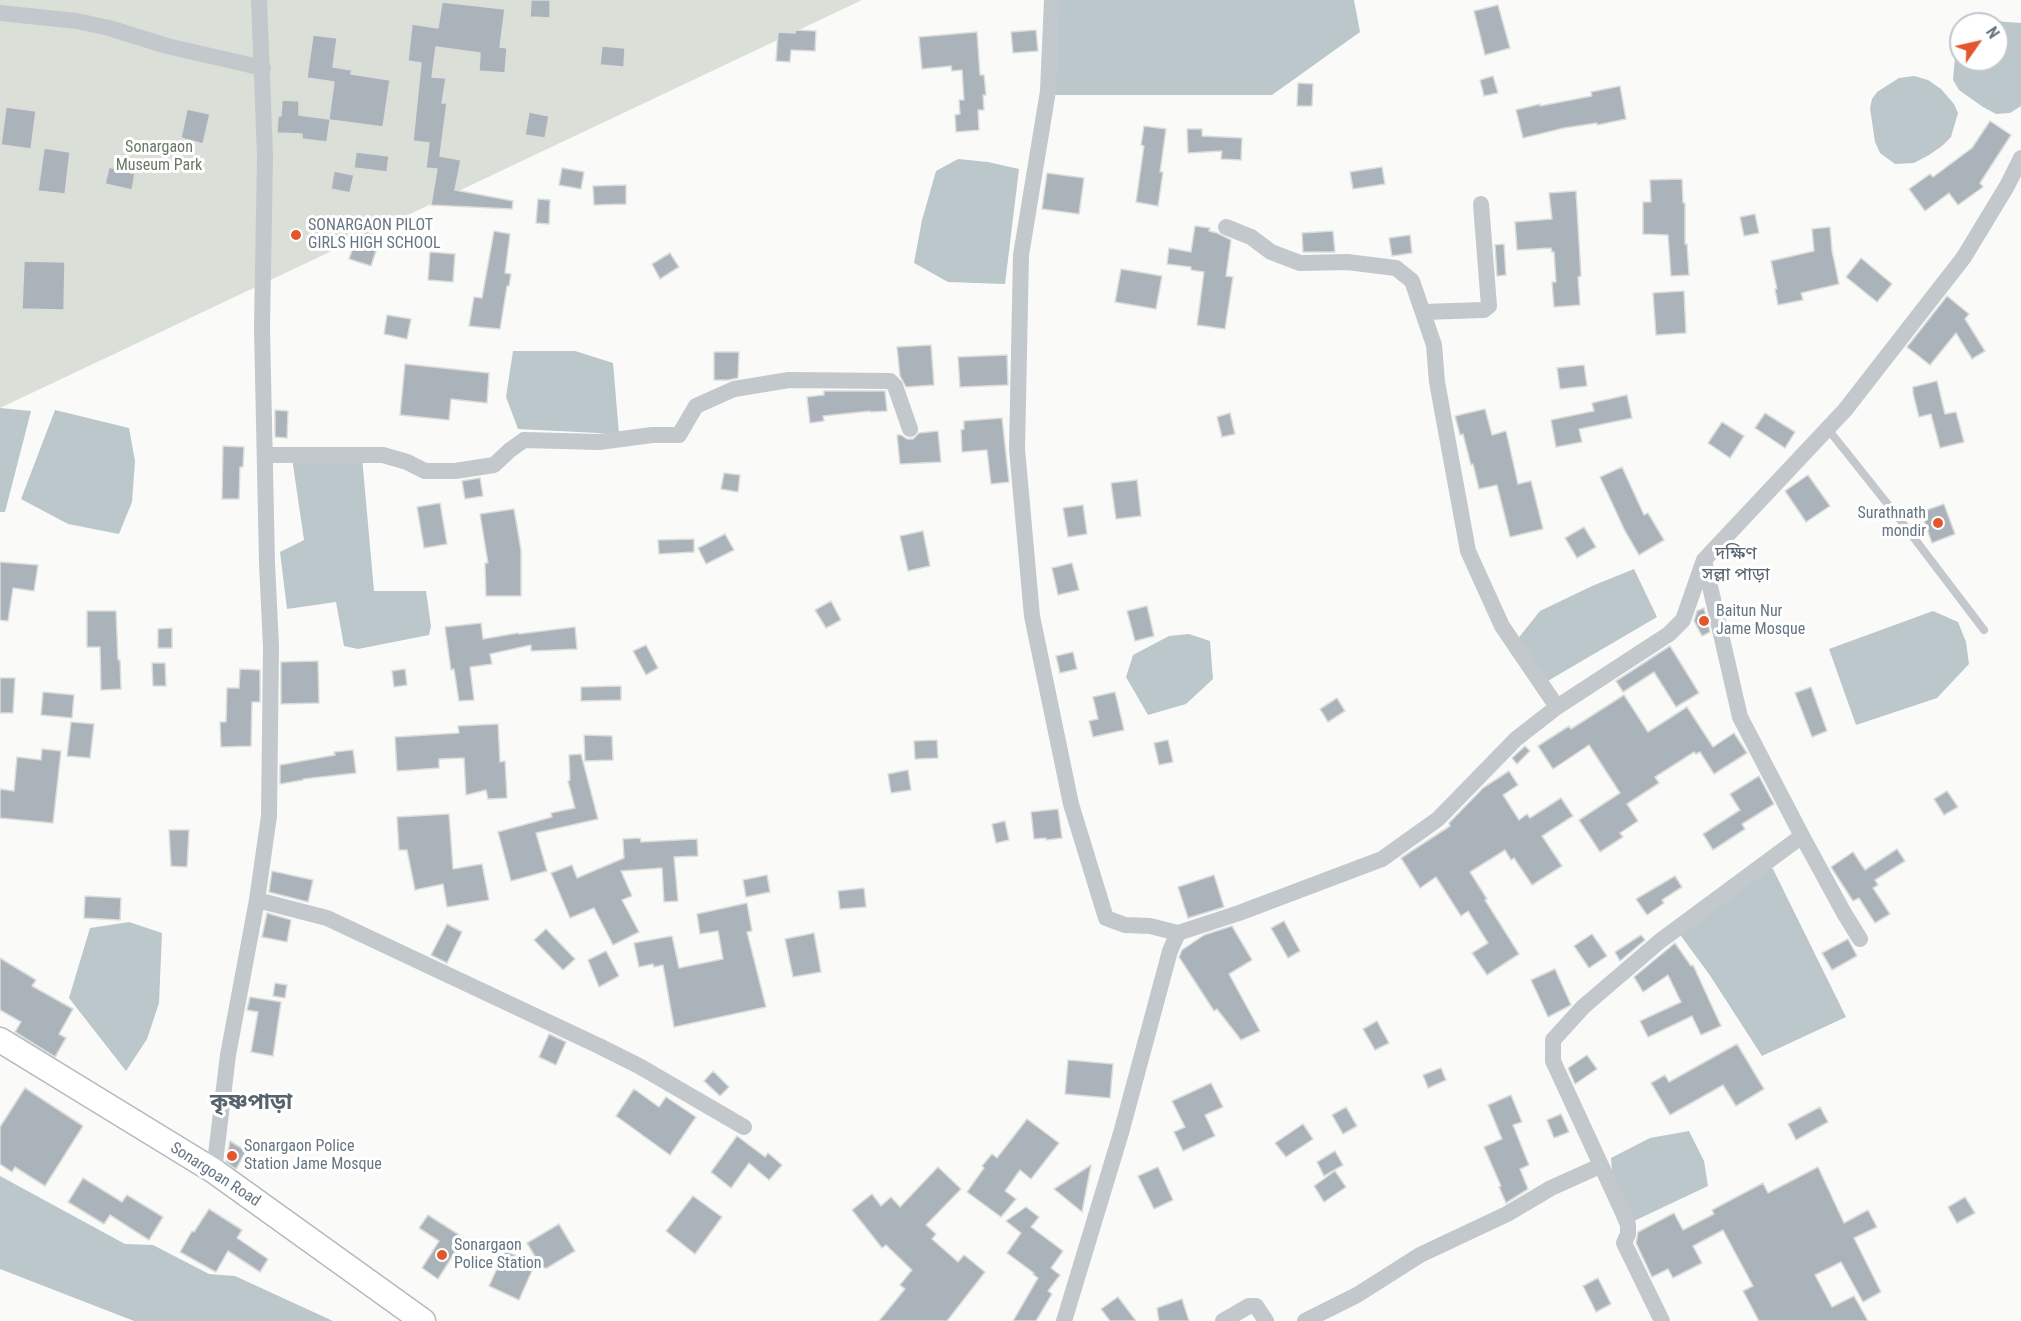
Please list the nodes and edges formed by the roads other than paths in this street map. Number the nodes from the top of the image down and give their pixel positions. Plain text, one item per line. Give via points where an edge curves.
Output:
1 (260, 0) edge
2 (1052, 0) edge
3 (0, 14) edge
4 (263, 68) junction
5 (2021, 158) edge
6 (2014, 185) edge
7 (1481, 204) dead end
8 (1226, 227) dead end
9 (1423, 312) junction
10 (1827, 428) junction
11 (910, 429) dead end
12 (265, 455) junction
13 (1704, 560) junction
14 (1984, 630) dead end
15 (1557, 707) junction
16 (1802, 837) junction
17 (257, 900) junction
18 (1178, 933) junction
19 (1860, 939) dead end
20 (0, 1040) edge
21 (744, 1127) dead end
22 (1600, 1166) junction
23 (213, 1171) junction
24 (417, 1319) edge
25 (1064, 1321) edge
26 (1223, 1321) edge
27 (1266, 1321) edge
28 (1305, 1321) edge
29 (1662, 1321) edge

1 - 4 street
2 - 18 street via 1048,91 1021,255 1017,448 1032,616 1071,804 1106,918 1125,926 1150,926
3 - 4 street via 77,21
4 - 12 street
5 - 6 street
6 - 10 street via 1964,257
7 - 9 street via 1489,306 1484,310
8 - 9 street via 1300,264 1347,262 1396,268 1412,281
9 - 15 street via 1434,345 1437,382 1468,551 1502,626
10 - 13 street
10 - 14 lane
11 - 12 street via 890,381 789,380 734,388 696,406 679,435 599,442 524,441 494,465 454,471 425,471 383,454
12 - 17 street via 271,646 270,816
13 - 15 street via 1683,620 1669,634
13 - 16 street via 1740,717
15 - 18 street via 1516,740 1438,819 1382,859
16 - 19 street
16 - 22 street via 1660,941 1583,1007 1553,1040 1553,1061
17 - 21 street via 327,918 639,1065
17 - 23 street via 228,1055
18 - 25 street
20 - 23 main road, Sonargoan Road
22 - 28 street via 1420,1254 1357,1295
22 - 29 street via 1628,1225 1624,1243
23 - 24 main road, Sonargoan Road
26 - 27 street via 1256,1306

